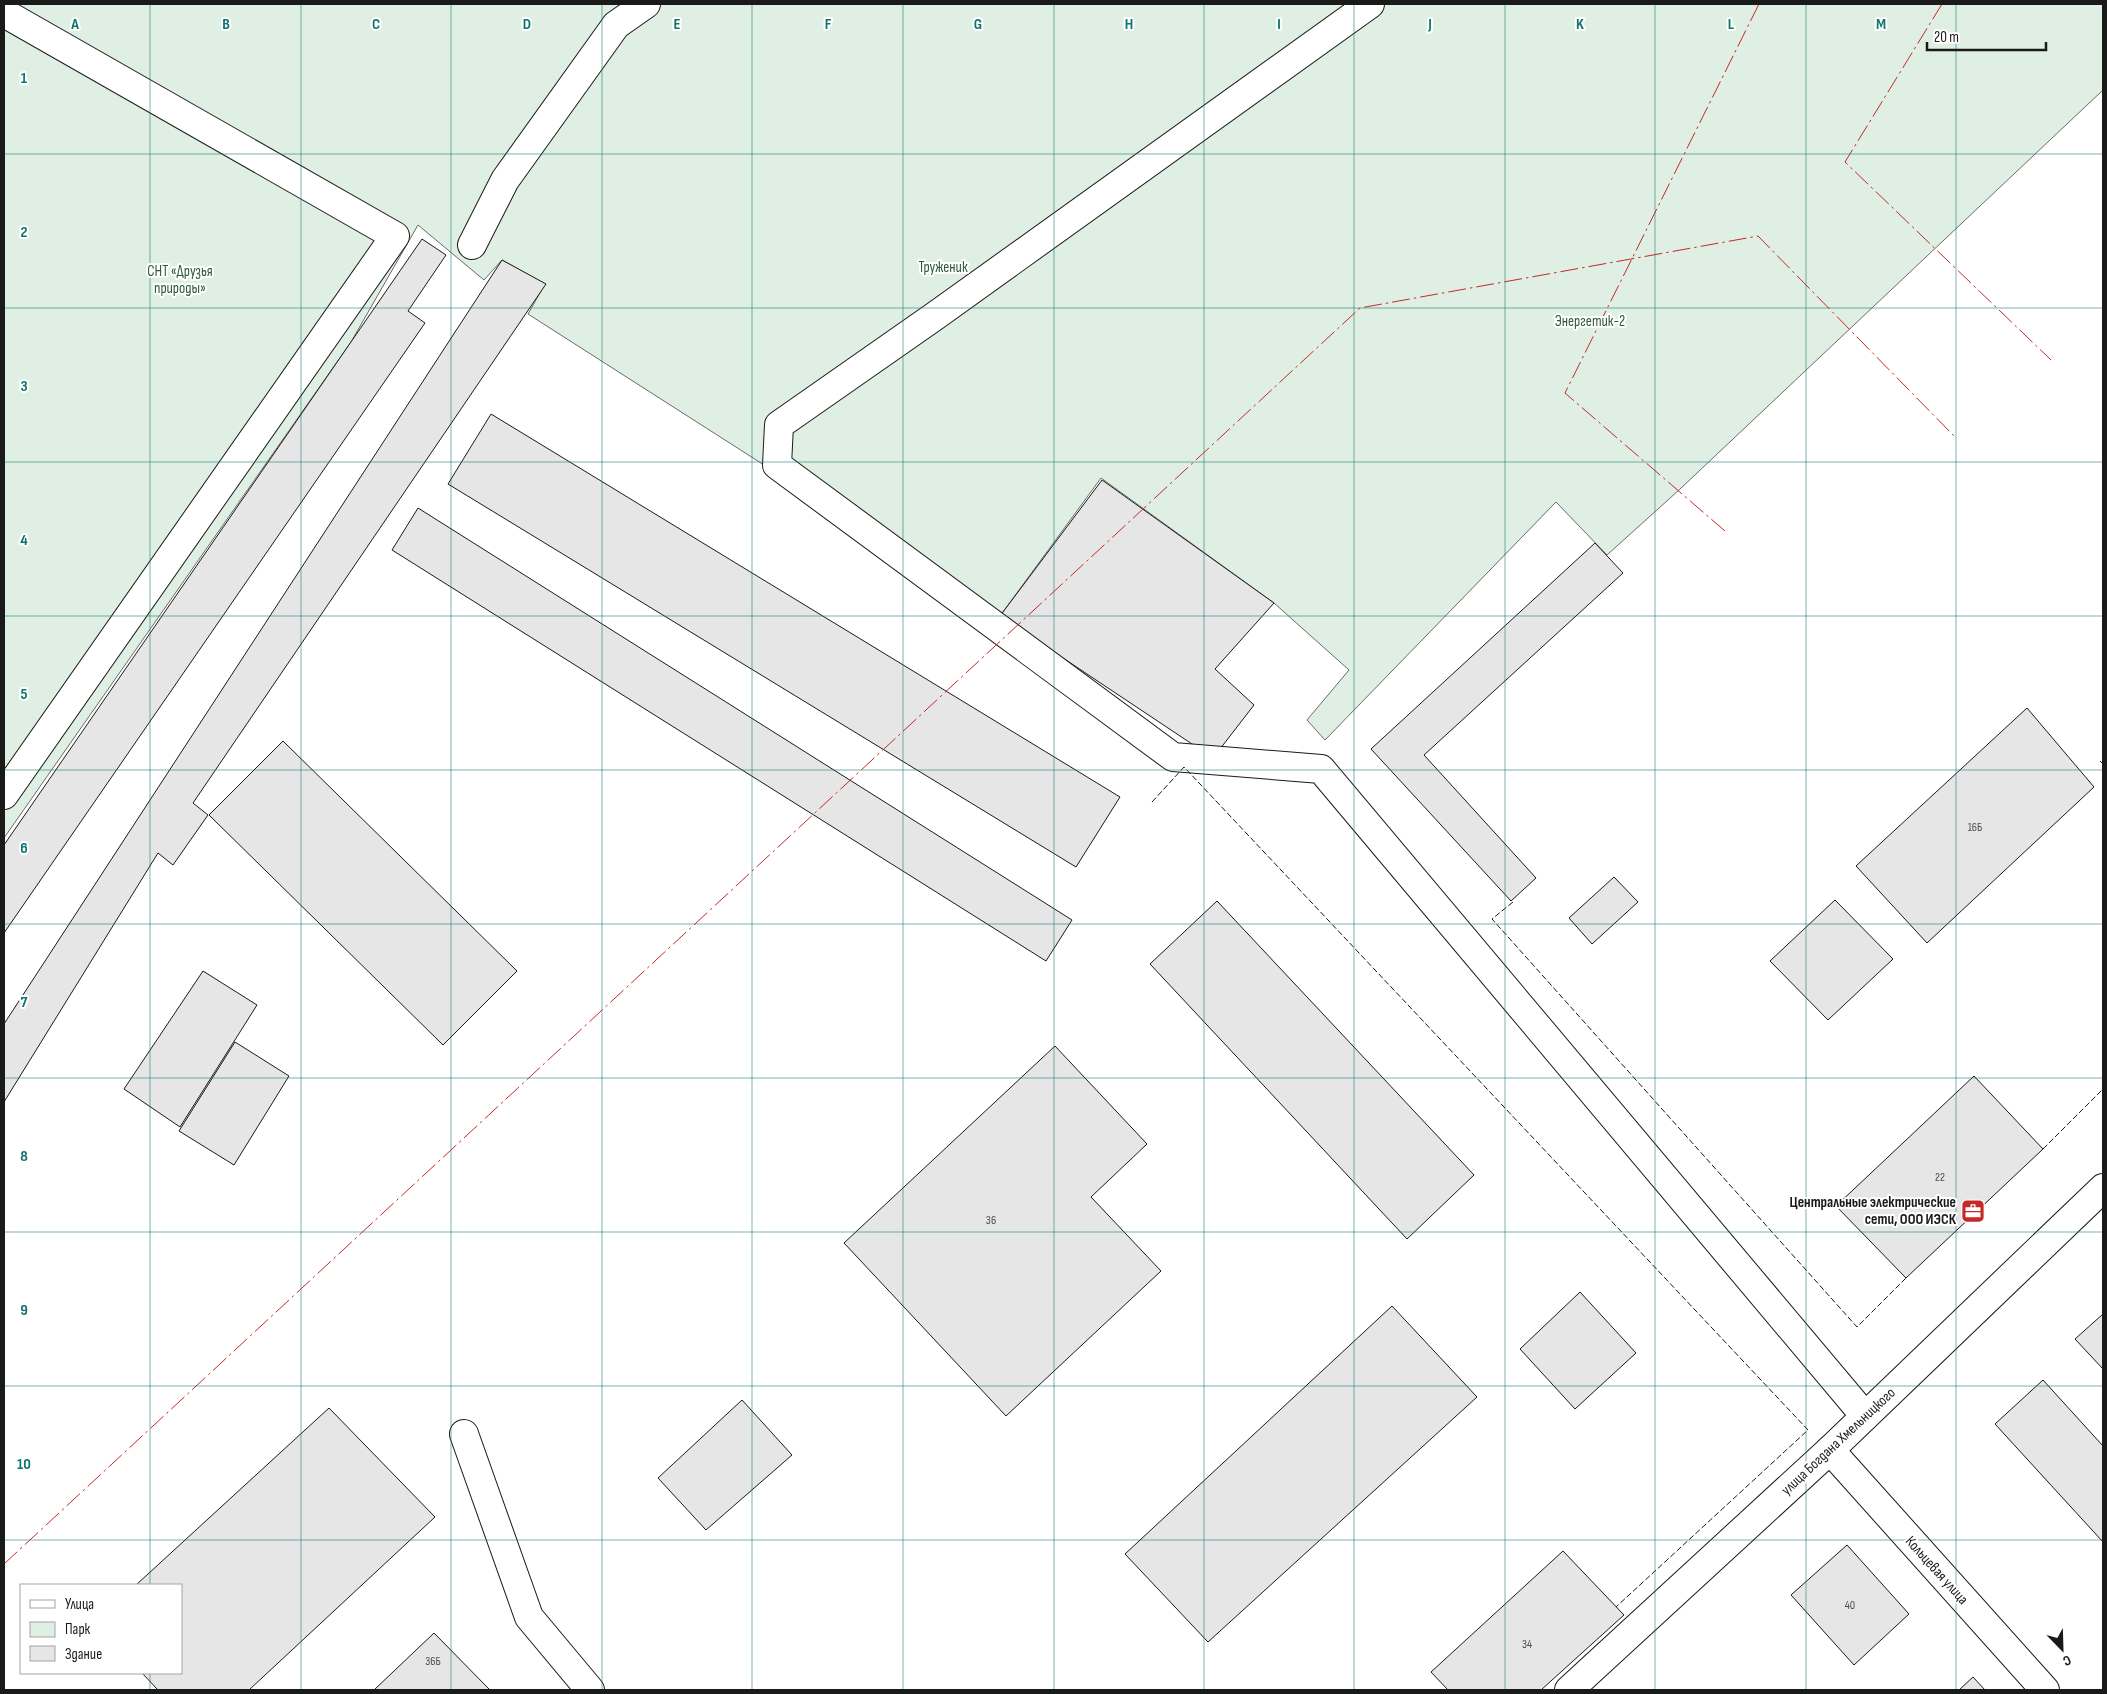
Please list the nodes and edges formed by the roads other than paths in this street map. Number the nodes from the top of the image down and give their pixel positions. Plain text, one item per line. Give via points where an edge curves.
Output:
1 (646, 4) edge
2 (1370, 4) edge
3 (4, 13) edge
4 (472, 245) dead end
5 (4, 795) edge
6 (2103, 1188) edge
7 (1865, 1416) junction
8 (464, 1434) dead end
9 (1830, 1450) junction
10 (590, 1690) edge
11 (1569, 1690) edge
12 (2045, 1690) edge

1 - 4 street via 616,25 505,180
2 - 7 street via 779,425 777,465 1173,758 1321,769
3 - 5 street via 395,236
6 - 7 street, улица Богдана Хмельницкого
7 - 9 street, улица Богдана Хмельницкого
8 - 10 street via 529,1616
9 - 11 street, улица Богдана Хмельницкого
9 - 12 street, Кольцевая улица

